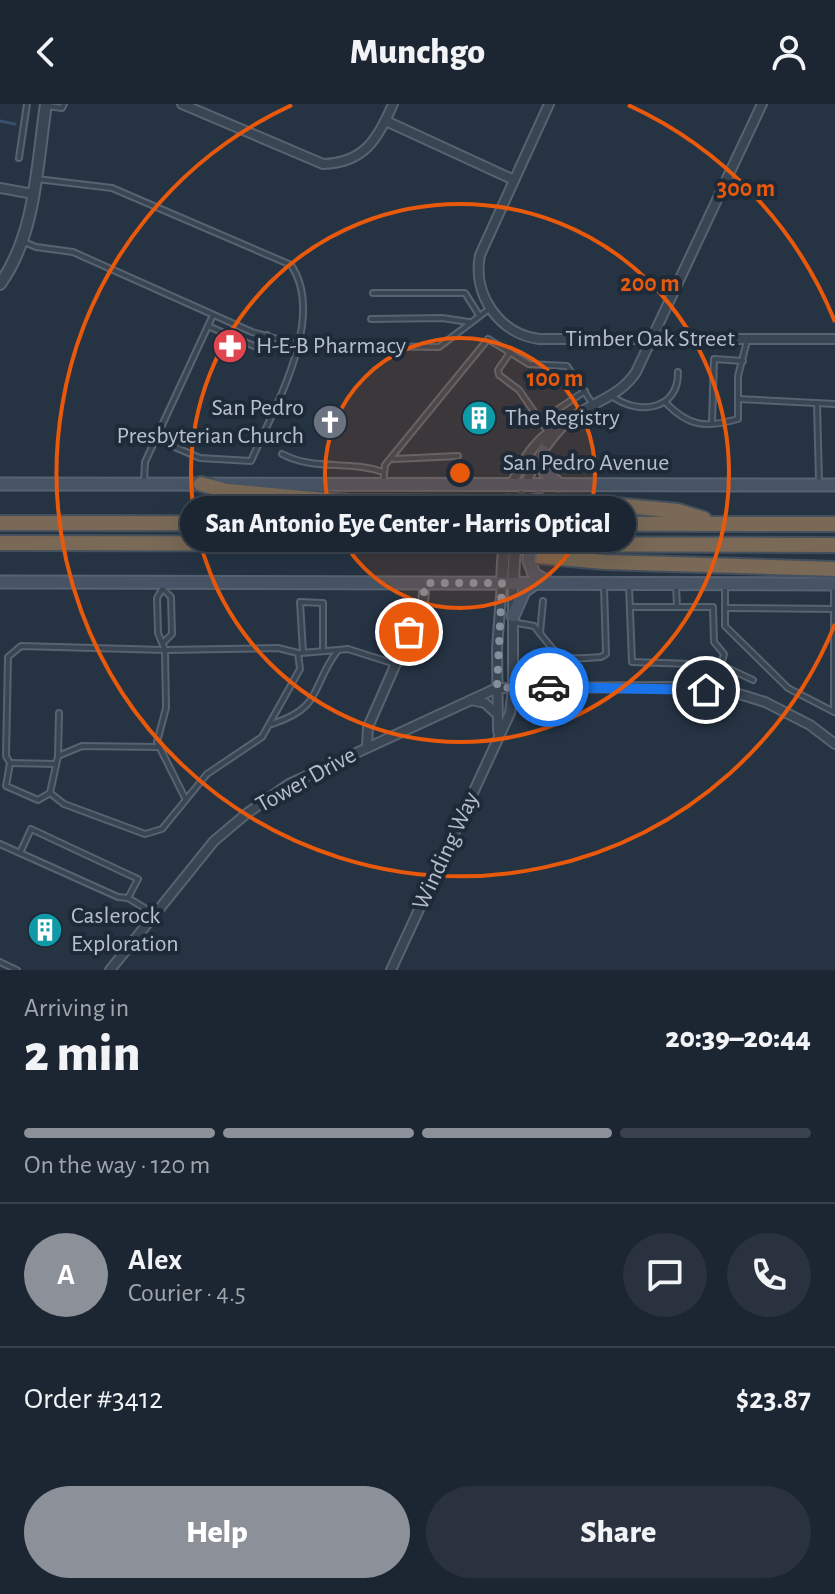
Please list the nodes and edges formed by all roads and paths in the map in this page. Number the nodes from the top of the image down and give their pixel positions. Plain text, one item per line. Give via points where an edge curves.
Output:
1 (27, 104) edge
2 (64, 104) edge
3 (182, 104) edge
4 (393, 104) edge
5 (549, 104) edge
6 (762, 104) edge
7 (46, 105) edge
8 (386, 121) junction
9 (19, 158) dead end
10 (35, 179) junction
11 (514, 180) junction
12 (0, 188) edge
13 (33, 194) junction
14 (22, 241) junction
15 (0, 284) edge
16 (373, 293) dead end
17 (491, 308) junction
18 (213, 315) junction
19 (479, 315) junction
20 (371, 319) dead end
21 (469, 322) junction
22 (208, 326) junction
23 (267, 335) junction
24 (652, 339) junction
25 (747, 339) junction
26 (835, 339) edge
27 (297, 344) junction
28 (370, 346) dead end
29 (511, 351) junction
30 (743, 361) junction
31 (678, 372) dead end
32 (585, 391) junction
33 (612, 396) junction
34 (738, 399) junction
35 (666, 403) junction
36 (817, 404) junction
37 (835, 404) edge
38 (594, 405) junction
39 (539, 422) junction
40 (712, 422) junction
41 (564, 424) junction
42 (548, 432) junction
43 (156, 439) junction
44 (543, 451) junction
45 (282, 454) dead end
46 (458, 456) dead end
47 (391, 459) junction
48 (383, 478) junction
49 (0, 484) edge
50 (144, 484) junction
51 (201, 484) junction
52 (512, 484) junction
53 (558, 485) junction
54 (819, 485) junction
55 (835, 485) edge
56 (523, 491) junction
57 (0, 523) edge
58 (724, 524) junction
59 (835, 524) edge
60 (0, 543) edge
61 (519, 544) junction
62 (835, 545) edge
63 (509, 561) junction
64 (835, 569) edge
65 (0, 582) edge
66 (425, 583) junction
67 (551, 583) junction
68 (507, 584) junction
69 (537, 584) junction
70 (604, 584) junction
71 (629, 584) junction
72 (676, 584) junction
73 (725, 584) junction
74 (835, 584) edge
75 (164, 587) junction
76 (543, 601) dead end
77 (630, 607) junction
78 (677, 607) junction
79 (725, 608) junction
80 (835, 609) edge
81 (157, 618) junction
82 (172, 619) junction
83 (513, 622) junction
84 (498, 631) junction
85 (540, 633) junction
86 (834, 634) edge
87 (164, 642) junction
88 (323, 649) junction
89 (165, 650) junction
90 (338, 650) junction
91 (300, 653) junction
92 (395, 664) junction
93 (721, 665) junction
94 (753, 680) dead end
95 (513, 687) junction
96 (497, 688) junction
97 (0, 695) edge
98 (7, 695) junction
99 (471, 700) junction
100 (59, 713) dead end
101 (496, 713) junction
102 (270, 725) junction
103 (498, 732) junction
104 (835, 744) edge
105 (367, 746) junction
106 (158, 747) junction
107 (3, 756) edge
108 (58, 756) junction
109 (10, 763) junction
110 (56, 764) junction
111 (50, 793) junction
112 (185, 798) junction
113 (0, 844) edge
114 (20, 853) junction
115 (128, 898) junction
116 (155, 914) junction
117 (0, 962) edge
118 (17, 970) edge
119 (110, 970) edge
120 (391, 970) edge

1 - 9 lane
2 - 7 lane
3 - 8 street via 323,164 358,156 377,139
4 - 8 street
5 - 11 street
6 - 24 street
7 - 10 street
8 - 11 street
10 - 13 street
10 - 27 lane via 112,188 291,265 302,281 305,309
11 - 17 street, Timber Oak Street via 477,271
12 - 13 street
13 - 14 street
14 - 15 street
14 - 18 lane via 73,252
16 - 19 lane via 465,293
17 - 19 lane
17 - 24 street, Timber Oak Street via 511,331 528,337
18 - 22 lane
18 - 23 lane
19 - 21 lane
20 - 21 lane
21 - 28 lane via 439,347
22 - 23 lane via 254,346 265,343
22 - 43 lane
23 - 27 lane
24 - 25 street, Timber Oak Street
24 - 33 street via 632,378
25 - 26 street, Timber Oak Street
25 - 30 lane
27 - 43 lane via 251,461 200,458
29 - 32 lane via 529,364 567,366
29 - 39 lane via 499,375 519,390
29 - 47 lane via 488,339 483,342
30 - 34 lane
30 - 40 lane via 714,359
31 - 35 lane via 679,386
32 - 38 lane
32 - 39 lane
33 - 35 lane via 627,405
33 - 38 street
34 - 36 lane
34 - 40 lane via 738,419
35 - 40 lane via 689,423
36 - 37 lane
36 - 54 lane
38 - 41 street
39 - 42 lane
41 - 42 street
41 - 44 street
42 - 52 street
43 - 50 lane via 145,462
44 - 53 main road via 545,472
44 - 56 street
45 - 48 lane via 301,464 366,466
46 - 47 lane
47 - 48 lane
48 - 51 main road, San Pedro Avenue
48 - 52 main road, San Pedro Avenue
49 - 50 main road, San Pedro Avenue
50 - 51 main road, San Pedro Avenue
51 - 58 highway via 348,502 613,505 678,511
52 - 56 main road, San Pedro Avenue
52 - 63 street, bridge
53 - 54 main road, San Pedro Avenue
53 - 56 main road, San Pedro Avenue
53 - 67 main road, bridge via 539,496 532,511 529,561 534,574
54 - 55 main road, San Pedro Avenue
56 - 63 street, bridge
57 - 58 highway
58 - 59 highway
60 - 61 highway
61 - 62 highway
61 - 64 highway via 538,556 604,562
63 - 68 street
65 - 75 main road
66 - 68 main road
66 - 75 main road
66 - 92 street via 423,602
67 - 69 main road
67 - 70 main road
68 - 69 main road
68 - 83 street, Winding Way
68 - 84 street
69 - 83 main road via 526,588
70 - 71 main road
70 - 85 lane via 606,654 561,657 550,651
71 - 72 main road
71 - 77 lane
72 - 73 main road
72 - 78 lane
73 - 74 main road
73 - 79 lane
74 - 80 lane
75 - 81 lane via 157,598
75 - 82 lane via 171,597
76 - 85 lane
77 - 78 lane
77 - 93 lane via 632,662
78 - 93 lane via 713,607 714,642 724,654
79 - 80 lane
79 - 86 lane via 725,626 788,688 834,712
80 - 86 lane
81 - 82 lane
81 - 87 lane
82 - 87 lane via 172,634
83 - 84 street
83 - 85 lane via 529,622
83 - 95 street, Winding Way
84 - 96 street
87 - 89 lane
88 - 90 lane
88 - 91 lane
88 - 91 lane via 323,603 300,602
89 - 91 lane via 278,648
89 - 98 lane via 21,646 8,657
89 - 106 lane via 166,708
90 - 92 lane
90 - 102 lane via 300,715
91 - 102 lane via 300,669
92 - 105 street via 368,727
93 - 94 lane
95 - 96 street, Tower Drive
95 - 103 street, Winding Way via 510,713
95 - 104 street, Tower Drive via 677,687 736,693 788,713
96 - 99 street, Tower Drive
96 - 101 street
97 - 98 lane
98 - 107 lane
99 - 101 street
99 - 105 street, Tower Drive
100 - 108 lane
101 - 103 street
102 - 112 lane
103 - 120 street, Winding Way
105 - 116 street, Tower Drive via 289,784 246,814 214,841
106 - 108 lane via 82,746
106 - 112 lane
107 - 109 lane
108 - 110 lane
109 - 110 lane
109 - 111 lane via 6,786 38,800
110 - 111 lane
111 - 112 lane via 64,804 145,834 162,829
113 - 114 lane
114 - 115 lane
114 - 115 lane via 31,829 138,879
115 - 116 lane
116 - 119 street, Tower Drive
117 - 118 lane

